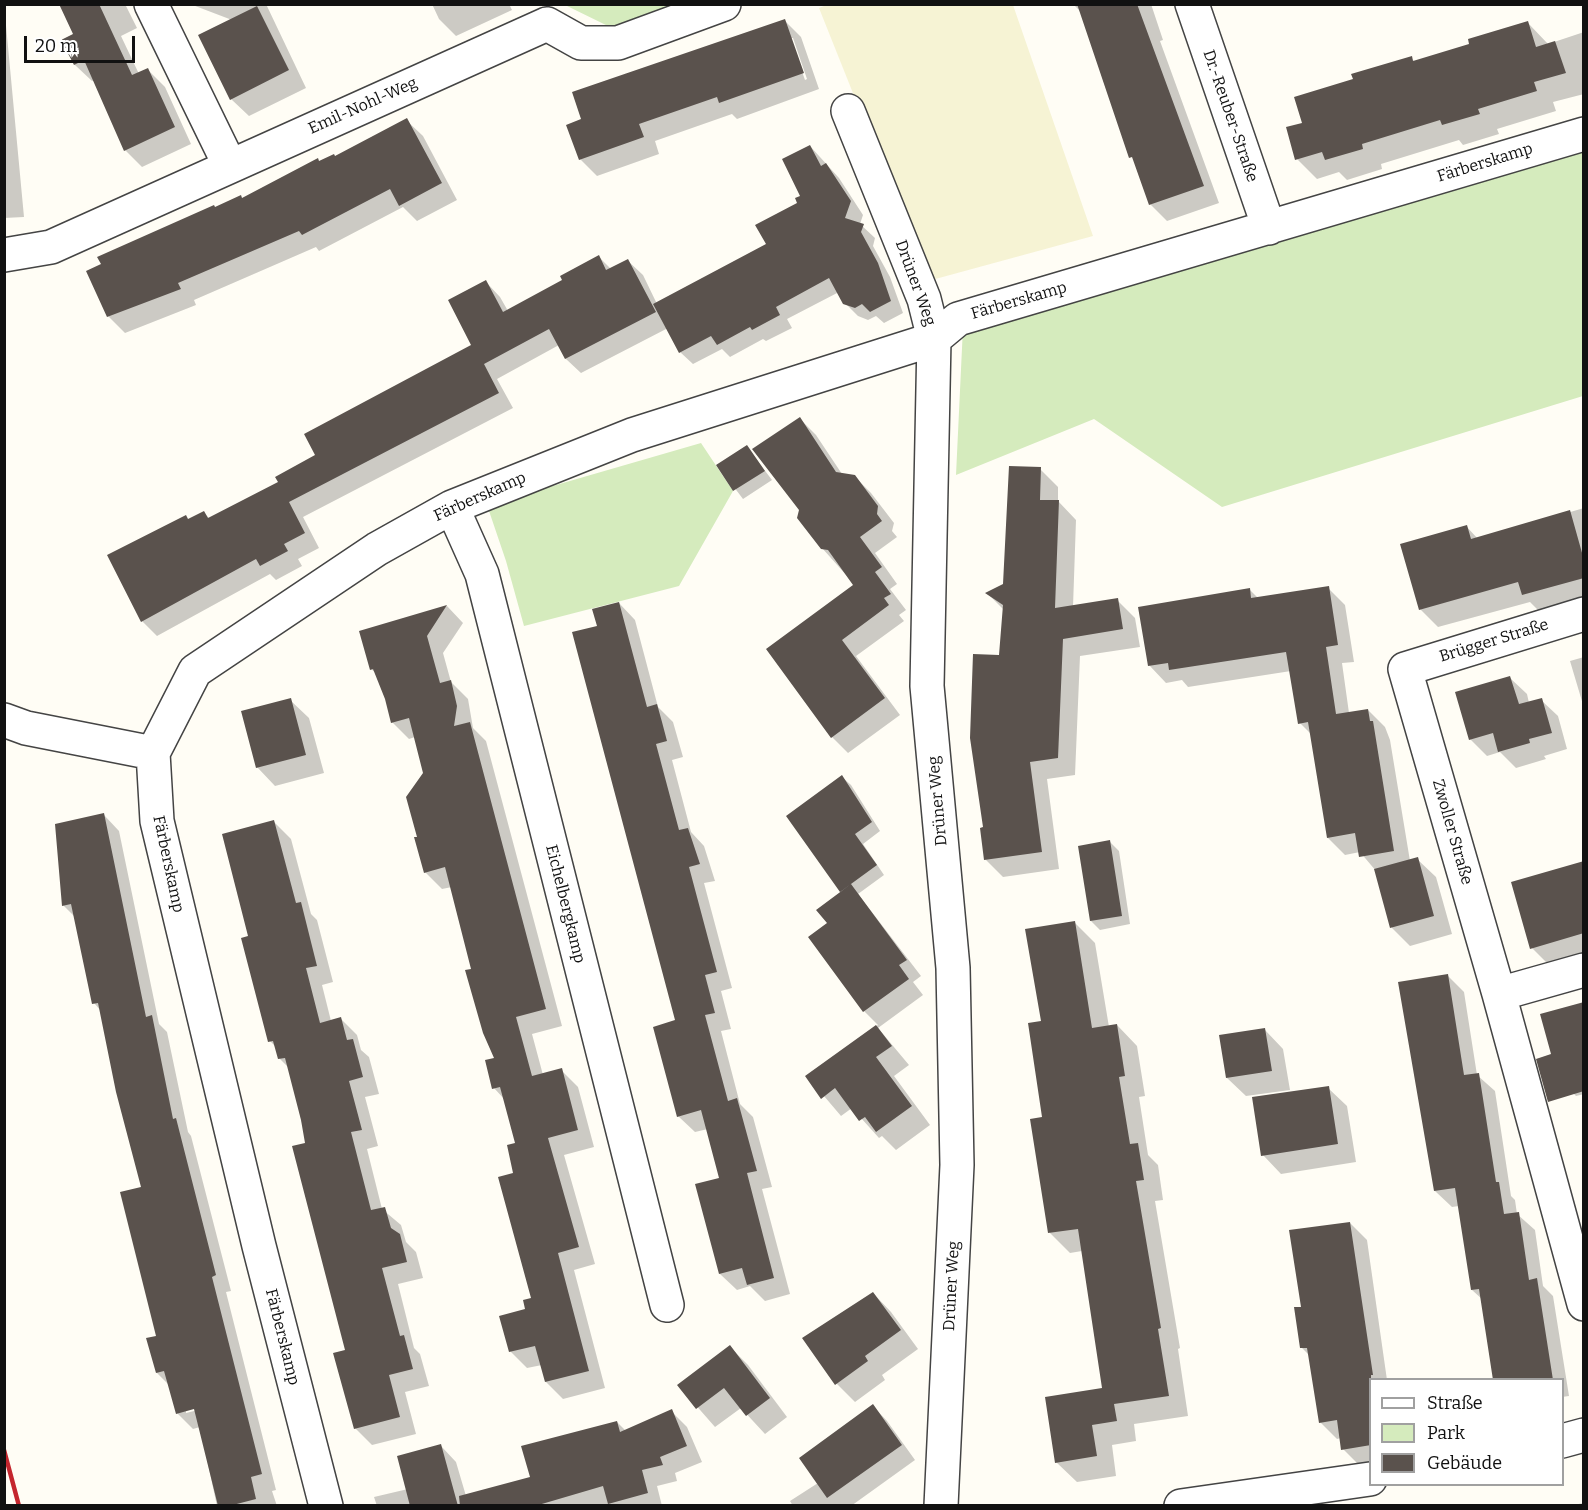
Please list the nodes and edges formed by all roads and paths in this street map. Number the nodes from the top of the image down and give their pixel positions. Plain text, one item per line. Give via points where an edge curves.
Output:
1 (151, 4) edge
2 (724, 4) edge
3 (1192, 4) edge
4 (542, 14) edge
5 (848, 111) dead end
6 (1584, 134) edge
7 (230, 166) junction
8 (1269, 228) junction
9 (4, 255) edge
10 (934, 339) junction
11 (452, 507) junction
12 (1584, 614) edge
13 (1406, 669) joint
14 (4, 720) edge
15 (153, 753) junction
16 (1584, 970) edge
17 (1499, 994) junction
18 (1584, 1304) edge
19 (667, 1305) dead end
20 (1584, 1435) edge
21 (1564, 1441) edge
22 (1369, 1479) edge
23 (1286, 1498) edge
24 (326, 1506) edge
25 (941, 1506) edge
26 (1180, 1506) edge

1 - 7 street
2 - 4 street, Emil-Nohl-Weg via 618,43 581,43
3 - 8 street, Dr.-Reuber-Straße
4 - 7 street, Emil-Nohl-Weg
5 - 10 street, Drüner Weg via 924,299
6 - 8 street, Färberskamp
7 - 9 street, Emil-Nohl-Weg via 51,247
8 - 10 street, Färberskamp via 958,319
10 - 11 street, Färberskamp via 632,435
10 - 25 street, Drüner Weg via 927,686 953,968 957,1165
11 - 15 street, Färberskamp via 377,549 195,671
11 - 19 street, Eichelbergkamp via 482,574
12 - 13 street, Brügger Straße
13 - 17 street, Zwoller Straße
14 - 15 street via 26,728
15 - 24 street, Färberskamp via 157,821
16 - 17 street
17 - 18 street, Zwoller Straße
20 - 21 street
22 - 23 street
23 - 26 street

